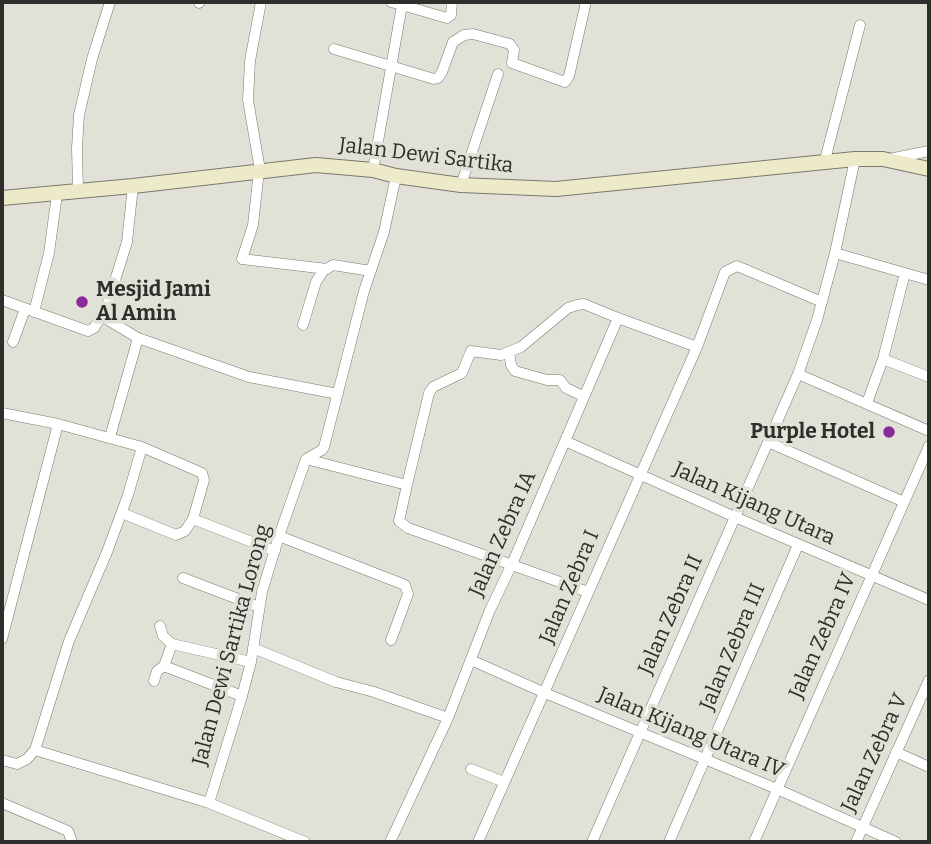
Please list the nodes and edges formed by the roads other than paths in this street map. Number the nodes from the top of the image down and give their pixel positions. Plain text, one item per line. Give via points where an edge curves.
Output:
1 (110, 2) edge
2 (261, 2) edge
3 (391, 2) edge
4 (452, 2) edge
5 (586, 2) edge
6 (403, 4) edge
7 (860, 25) dead end
8 (334, 48) dead end
9 (392, 66) junction
10 (498, 74) dead end
11 (929, 151) edge
12 (855, 159) junction
13 (883, 159) junction
14 (825, 160) junction
15 (929, 169) edge
16 (260, 170) junction
17 (373, 170) junction
18 (396, 176) junction
19 (461, 185) junction
20 (133, 186) junction
21 (78, 190) junction
22 (57, 194) junction
23 (2, 198) edge
24 (835, 253) junction
25 (327, 269) junction
26 (371, 271) junction
27 (905, 273) junction
28 (929, 280) edge
29 (2, 300) edge
30 (822, 302) junction
31 (106, 309) junction
32 (30, 310) junction
33 (618, 318) junction
34 (303, 325) dead end
35 (138, 338) junction
36 (13, 342) dead end
37 (697, 347) junction
38 (509, 352) junction
39 (883, 359) junction
40 (798, 374) junction
41 (929, 377) edge
42 (338, 394) junction
43 (583, 396) junction
44 (867, 403) junction
45 (2, 413) edge
46 (58, 424) junction
47 (929, 431) edge
48 (110, 437) junction
49 (565, 441) junction
50 (768, 442) junction
51 (929, 446) edge
52 (142, 447) junction
53 (306, 458) junction
54 (639, 475) junction
55 (407, 485) junction
56 (904, 502) junction
57 (122, 513) junction
58 (735, 517) junction
59 (193, 519) junction
60 (279, 536) junction
61 (798, 545) junction
62 (275, 551) junction
63 (512, 564) junction
64 (871, 575) junction
65 (183, 578) dead end
66 (589, 592) junction
67 (929, 600) edge
68 (259, 607) junction
69 (160, 626) dead end
70 (2, 636) edge
71 (391, 640) dead end
72 (172, 644) junction
73 (253, 648) junction
74 (471, 660) junction
75 (251, 662) junction
76 (164, 666) junction
77 (154, 681) dead end
78 (929, 683) edge
79 (545, 693) junction
80 (242, 696) junction
81 (448, 718) junction
82 (641, 733) junction
83 (35, 750) junction
84 (896, 752) junction
85 (705, 759) junction
86 (2, 760) edge
87 (929, 766) edge
88 (471, 769) dead end
89 (504, 782) junction
90 (777, 789) junction
91 (2, 803) edge
92 (209, 803) junction
93 (862, 827) junction
94 (72, 842) edge
95 (305, 842) edge
96 (390, 842) edge
97 (478, 842) edge
98 (592, 842) edge
99 (669, 842) edge
100 (754, 842) edge
101 (856, 842) edge
102 (896, 842) edge

1 - 21 street via 79,114
2 - 16 street via 248,100
3 - 6 street
4 - 6 street via 447,18
5 - 9 street via 567,81 512,63 512,45 473,34 453,42 439,78
6 - 9 street
7 - 14 street
8 - 9 street
9 - 17 street
10 - 19 street
11 - 13 street
12 - 13 main road, Jalan Dewi Sartika
12 - 14 main road, Jalan Dewi Sartika
12 - 24 street, Jalan Zebra II
13 - 15 main road, Jalan Dewi Sartika
14 - 19 main road, Jalan Dewi Sartika via 556,190
16 - 17 main road, Jalan Dewi Sartika via 316,165
16 - 20 main road, Jalan Dewi Sartika
16 - 25 street via 253,225 242,259
17 - 18 main road, Jalan Dewi Sartika
18 - 19 main road, Jalan Dewi Sartika
18 - 26 street, Jalan Dewi Sartika Lorong
20 - 21 main road, Jalan Dewi Sartika
20 - 31 street via 127,242
21 - 22 main road, Jalan Dewi Sartika
22 - 23 main road, Jalan Dewi Sartika
22 - 32 street via 49,253
24 - 27 street
24 - 30 street, Jalan Zebra II
25 - 26 street via 333,265
25 - 34 street via 316,282
26 - 42 street, Jalan Dewi Sartika Lorong
27 - 28 street
27 - 39 street
29 - 32 street
30 - 37 street, Jalan Zebra I via 737,266 730,268
30 - 40 street, Jalan Zebra II
31 - 32 street via 88,331
31 - 35 street via 108,320
32 - 36 street
33 - 37 street
33 - 38 street via 577,305
33 - 43 street, Jalan Zebra IA
35 - 42 street via 249,377
35 - 48 street
37 - 54 street, Jalan Zebra I
38 - 43 street via 515,371 560,380
38 - 55 street via 471,351 462,373 433,387
39 - 41 street
39 - 44 street
40 - 44 street
40 - 50 street, Jalan Zebra II
42 - 53 street, Jalan Dewi Sartika Lorong via 324,447
43 - 49 street, Jalan Zebra IA
44 - 47 street
45 - 46 street
46 - 48 street
46 - 70 street
48 - 52 street
49 - 54 street, Jalan Kijang Utara
49 - 63 street, Jalan Zebra IA
50 - 56 street
50 - 58 street, Jalan Zebra II
51 - 56 street, Jalan Zebra IV
52 - 57 street
52 - 59 street via 204,475
53 - 55 street
53 - 60 street, Jalan Dewi Sartika Lorong
54 - 58 street, Jalan Kijang Utara
54 - 66 street, Jalan Zebra I
55 - 63 street via 399,521 408,528
56 - 64 street, Jalan Zebra IV
57 - 59 street via 176,535
57 - 83 street via 69,641
58 - 61 street, Jalan Kijang Utara
58 - 82 street, Jalan Zebra II
59 - 62 street
60 - 62 street, Jalan Dewi Sartika Lorong
60 - 71 street via 405,585 408,594
61 - 64 street, Jalan Kijang Utara
61 - 85 street, Jalan Zebra III
62 - 68 street, Jalan Dewi Sartika Lorong
63 - 66 street
63 - 74 street, Jalan Zebra IA
64 - 67 street, Jalan Kijang Utara
64 - 90 street, Jalan Zebra IV
65 - 68 street
66 - 79 street, Jalan Zebra I
68 - 73 street, Jalan Dewi Sartika Lorong
69 - 72 street
72 - 75 street
72 - 76 street
73 - 75 street, Jalan Dewi Sartika Lorong
73 - 81 street via 336,682
74 - 79 street, Jalan Kijang Utara IV
74 - 81 street, Jalan Zebra IA
75 - 80 street, Jalan Dewi Sartika Lorong
76 - 77 street
76 - 80 street
78 - 84 street, Jalan Zebra V
79 - 82 street, Jalan Kijang Utara IV
79 - 89 street, Jalan Zebra I
80 - 92 street, Jalan Dewi Sartika Lorong
81 - 96 street, Jalan Zebra IA
82 - 85 street, Jalan Kijang Utara IV
82 - 98 street, Jalan Zebra II
83 - 86 street via 17,764
83 - 92 street
84 - 87 street
84 - 93 street, Jalan Zebra V
85 - 90 street, Jalan Kijang Utara IV
85 - 99 street, Jalan Zebra III
88 - 89 street
89 - 97 street, Jalan Zebra I
90 - 93 street, Jalan Kijang Utara IV
90 - 100 street, Jalan Zebra IV
91 - 94 street via 68,831
92 - 95 street
93 - 101 street, Jalan Zebra V
93 - 102 street, Jalan Kijang Utara IV

